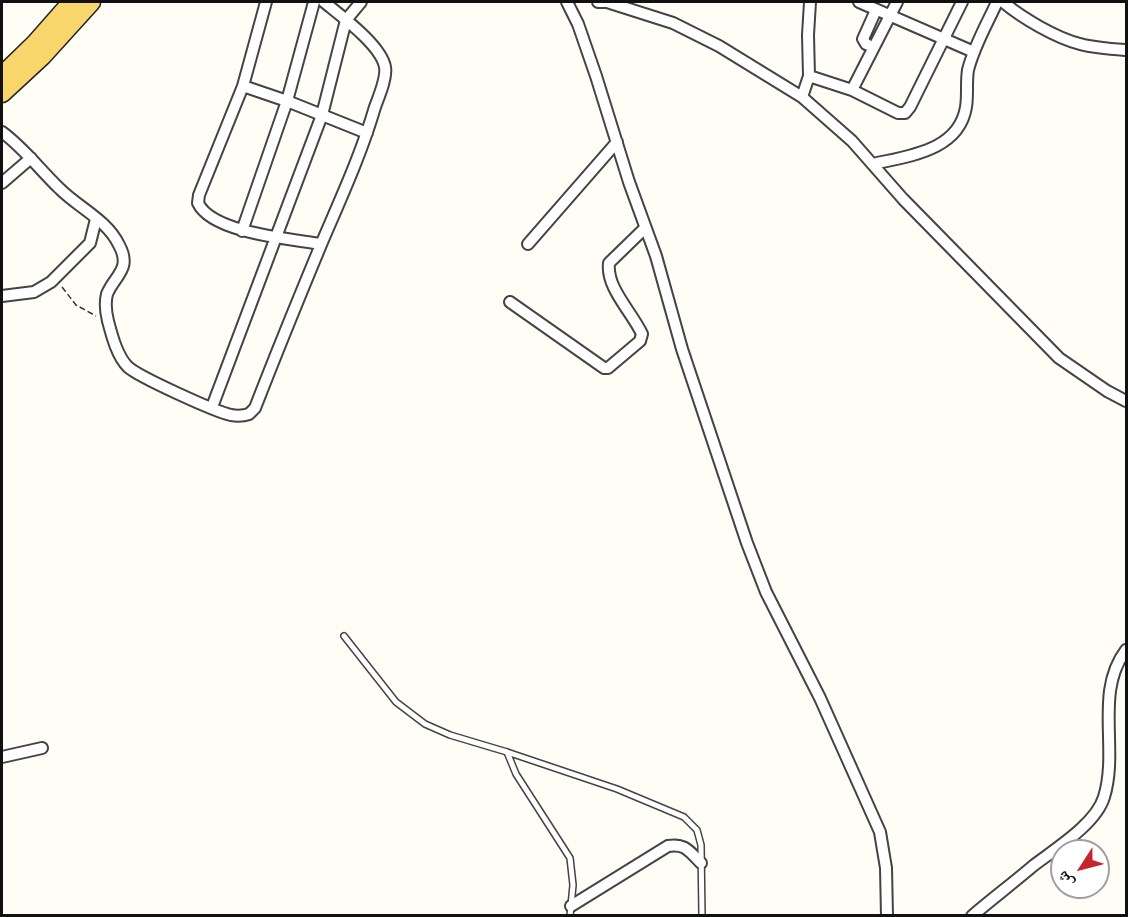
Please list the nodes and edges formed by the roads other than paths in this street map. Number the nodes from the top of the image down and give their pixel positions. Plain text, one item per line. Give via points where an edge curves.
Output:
1 (72, 2) edge
2 (91, 2) edge
3 (267, 2) edge
4 (314, 2) edge
5 (324, 2) edge
6 (361, 2) edge
7 (567, 2) edge
8 (598, 2) edge
9 (810, 2) edge
10 (859, 2) edge
11 (897, 2) edge
12 (962, 2) edge
13 (997, 2) edge
14 (1003, 2) edge
15 (876, 10) junction
16 (890, 15) junction
17 (346, 20) junction
18 (944, 39) junction
19 (873, 47) junction
20 (1126, 50) edge
21 (974, 52) junction
22 (2, 76) edge
23 (809, 76) junction
24 (243, 86) junction
25 (852, 90) junction
26 (2, 93) edge
27 (802, 97) junction
28 (287, 100) junction
29 (322, 116) junction
30 (2, 132) edge
31 (367, 133) junction
32 (617, 142) junction
33 (31, 158) junction
34 (873, 164) junction
35 (2, 183) edge
36 (96, 219) junction
37 (645, 228) junction
38 (243, 231) junction
39 (278, 236) junction
40 (528, 243) dead end
41 (321, 244) junction
42 (2, 296) edge
43 (510, 303) dead end
44 (1126, 401) edge
45 (212, 407) junction
46 (344, 636) dead end
47 (1126, 650) edge
48 (42, 748) dead end
49 (507, 752) junction
50 (2, 757) edge
51 (701, 863) junction
52 (570, 911) edge
53 (702, 915) edge
54 (887, 915) edge
55 (972, 915) edge

1 - 22 main road
2 - 26 main road
3 - 24 street
4 - 28 street
5 - 17 street
6 - 17 street
7 - 32 street
8 - 27 street via 673,22
9 - 23 street
10 - 15 street
11 - 16 street
12 - 18 street
13 - 21 street
14 - 20 street via 1067,40
15 - 16 street
15 - 19 street via 863,39
16 - 18 street
16 - 19 street
17 - 29 street
17 - 31 street via 376,50 386,71
18 - 21 street
18 - 25 street via 905,112 898,113
19 - 25 street
21 - 34 street via 968,71 966,108 950,138 934,149
23 - 25 street
23 - 27 street
24 - 28 street
24 - 38 street via 198,203 206,214
27 - 34 street
28 - 29 street
28 - 38 street
29 - 31 street
29 - 39 street
30 - 33 street
31 - 41 street
32 - 37 street
32 - 40 street
33 - 35 street
33 - 36 street via 60,190
34 - 44 street via 1059,358
36 - 42 street via 90,243 47,286 34,292
36 - 45 street via 114,237 123,255 122,272 106,301 118,351 129,368
37 - 43 street via 609,262 612,282 642,334 640,341 608,368
37 - 54 street via 758,573 880,832
38 - 39 street
39 - 41 street
39 - 45 street
41 - 45 street via 252,412 230,415
46 - 49 lane via 405,711 443,732
47 - 55 street via 1114,668 1108,771 1104,797 1095,814
48 - 50 street
49 - 51 lane via 617,789 684,817 699,837
49 - 52 lane via 516,774 570,858
51 - 52 street via 686,848 678,844 668,846
51 - 53 lane

